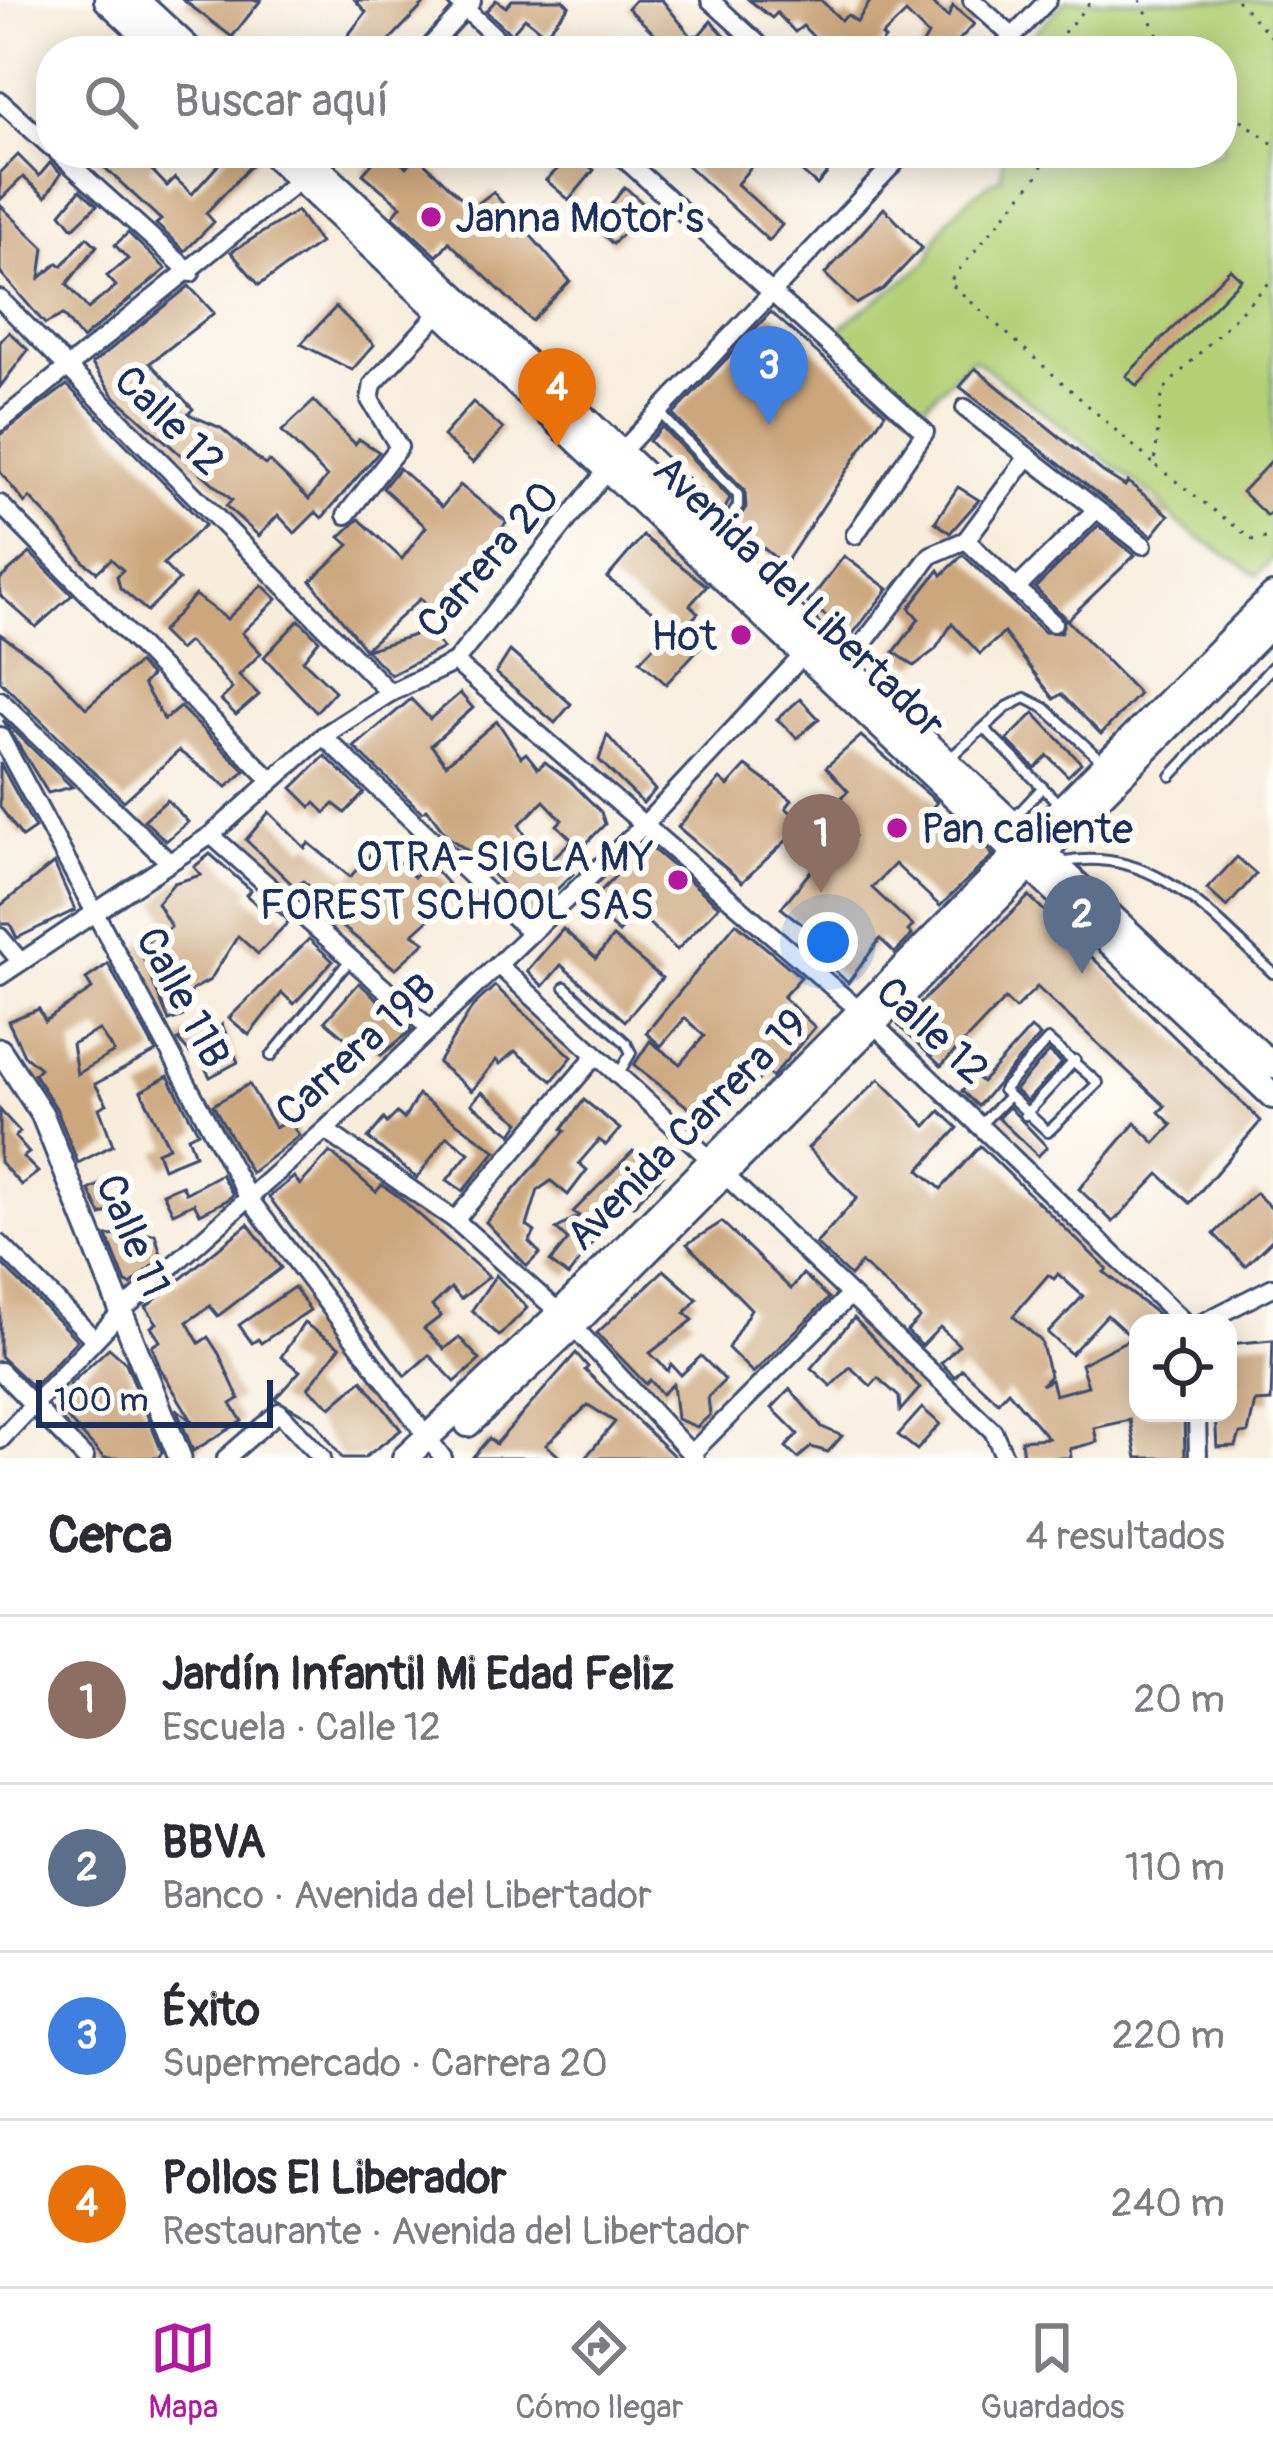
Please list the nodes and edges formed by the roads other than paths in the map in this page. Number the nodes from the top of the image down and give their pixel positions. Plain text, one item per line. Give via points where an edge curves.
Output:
1 (107, 0) edge
2 (136, 0) edge
3 (710, 0) edge
4 (972, 0) edge
5 (1048, 0) edge
6 (464, 3) edge
7 (146, 36) edge
8 (175, 36) edge
9 (438, 36) edge
10 (496, 36) edge
11 (750, 36) edge
12 (1012, 36) joint
13 (0, 101) edge
14 (36, 133) edge
15 (75, 168) edge
16 (309, 168) edge
17 (318, 168) edge
18 (318, 168) edge
19 (634, 168) edge
20 (881, 168) edge
21 (191, 273) junction
22 (768, 295) junction
23 (0, 299) edge
24 (442, 310) junction
25 (70, 370) junction
26 (965, 408) dead end
27 (658, 412) junction
28 (0, 422) edge
29 (1027, 458) junction
30 (618, 459) junction
31 (0, 504) edge
32 (1096, 510) junction
33 (346, 515) dead end
34 (855, 535) dead end
35 (716, 540) junction
36 (966, 540) junction
37 (1143, 545) dead end
38 (1016, 590) junction
39 (1273, 596) edge
40 (1053, 622) dead end
41 (1273, 622) edge
42 (805, 653) junction
43 (455, 662) junction
44 (846, 666) junction
45 (1273, 666) edge
46 (390, 693) junction
47 (0, 700) edge
48 (984, 728) junction
49 (0, 736) edge
50 (322, 736) junction
51 (946, 762) junction
52 (1105, 764) junction
53 (1171, 776) dead end
54 (270, 779) junction
55 (1043, 788) junction
56 (1062, 807) junction
57 (646, 823) junction
58 (212, 835) junction
59 (1029, 851) junction
60 (169, 862) junction
61 (98, 911) junction
62 (531, 933) junction
63 (0, 938) edge
64 (351, 959) junction
65 (20, 961) junction
66 (498, 964) junction
67 (1273, 974) edge
68 (0, 976) edge
69 (565, 987) dead end
70 (866, 1016) junction
71 (429, 1028) junction
72 (0, 1050) edge
73 (596, 1055) junction
74 (271, 1056) dead end
75 (1075, 1060) junction
76 (1273, 1066) edge
77 (618, 1074) junction
78 (1273, 1096) edge
79 (1007, 1098) junction
80 (1025, 1114) junction
81 (981, 1125) junction
82 (325, 1130) junction
83 (718, 1167) junction
84 (248, 1198) junction
85 (455, 1220) junction
86 (0, 1244) edge
87 (1273, 1287) edge
88 (849, 1296) junction
89 (124, 1309) junction
90 (1176, 1314) edge
91 (1220, 1314) edge
92 (567, 1320) junction
93 (94, 1339) junction
94 (0, 1371) edge
95 (33, 1406) junction
96 (1197, 1422) edge
97 (0, 1440) edge
98 (435, 1452) edge
99 (693, 1456) edge
100 (85, 1458) edge
101 (180, 1458) edge
102 (226, 1458) edge
103 (322, 1458) edge
104 (405, 1458) edge
105 (1005, 1458) edge
106 (1198, 1458) edge

1 - 7 main road
2 - 8 main road
3 - 11 street
4 - 12 street
5 - 12 street
6 - 9 street
6 - 10 street
13 - 14 street
15 - 21 street
16 - 21 street
17 - 24 main road, Avenida del Libertador
18 - 30 main road, Avenida del Libertador
19 - 22 street
20 - 22 street, Carrera 20
21 - 25 street
22 - 27 street, Carrera 20
22 - 34 street via 926,432
23 - 25 street, Calle 12
24 - 30 main road, Avenida del Libertador
24 - 33 street via 374,384 370,400 399,447
25 - 28 street
25 - 46 street, Calle 12
26 - 29 street
27 - 30 street, Carrera 20
27 - 35 lane via 738,495
29 - 32 street
29 - 36 street
30 - 35 main road, Avenida del Libertador
30 - 42 main road, Avenida del Libertador
30 - 43 street, Carrera 20
31 - 54 street
32 - 37 street
32 - 38 street
35 - 44 main road, Avenida del Libertador
36 - 38 street
36 - 44 street via 931,555
38 - 40 street
39 - 52 main road, Avenida Carrera 19
41 - 59 main road, Avenida Carrera 19
42 - 57 street, Carrera 19B
42 - 59 main road, Avenida del Libertador
43 - 46 street, Carrera 20
43 - 57 street, Calle 12
44 - 51 main road, Avenida del Libertador
45 - 53 lane
46 - 50 street, Carrera 20
47 - 60 street
48 - 51 lane
48 - 52 lane via 1025,698
48 - 55 lane
49 - 61 street, Calle 11B
50 - 54 street, Carrera 20
50 - 62 street
51 - 59 main road, Avenida del Libertador
52 - 56 main road, Avenida Carrera 19
54 - 58 street, Carrera 20
55 - 56 lane
55 - 59 lane
56 - 59 main road, Avenida Carrera 19
57 - 62 street, Carrera 19B
57 - 70 street, Calle 12
58 - 60 street, Carrera 20
58 - 64 street
59 - 67 lane via 1154,872
59 - 70 main road, Avenida Carrera 19
59 - 76 main road, Avenida del Libertador
59 - 78 main road, Avenida del Libertador
60 - 61 street, Carrera 20
61 - 65 street, Carrera 20
61 - 84 street, Calle 11B
62 - 66 street, Carrera 19B
63 - 65 street
64 - 71 street
64 - 74 lane
65 - 68 street, Carrera 20
66 - 71 street, Carrera 19B
66 - 73 street
69 - 77 lane via 626,1042 631,1052
70 - 81 street, Calle 12
70 - 83 main road, Avenida Carrera 19
71 - 82 street, Carrera 19B
72 - 89 street, Calle 11 via 42,1114
73 - 77 street
73 - 85 street
75 - 79 lane via 1043,1042 1004,1084
75 - 80 lane
75 - 80 lane via 1096,1087 1048,1132
77 - 83 street
79 - 80 lane
79 - 81 lane
81 - 90 street, Calle 12
82 - 84 street, Carrera 19B
82 - 85 street
83 - 88 street
83 - 92 main road, Avenida Carrera 19
84 - 89 street, Carrera 19B
84 - 98 street, Calle 11B
85 - 92 street
86 - 93 street
87 - 91 street
88 - 99 street
88 - 105 street via 993,1432
89 - 93 street, Carrera 19B
89 - 101 street, Calle 11
92 - 98 main road, Avenida Carrera 19
92 - 99 street
93 - 95 street, Carrera 19B
94 - 95 street
95 - 97 street, Carrera 19B
95 - 100 street
96 - 106 street
98 - 104 main road, Avenida Carrera 19
102 - 103 street via 279,1412

